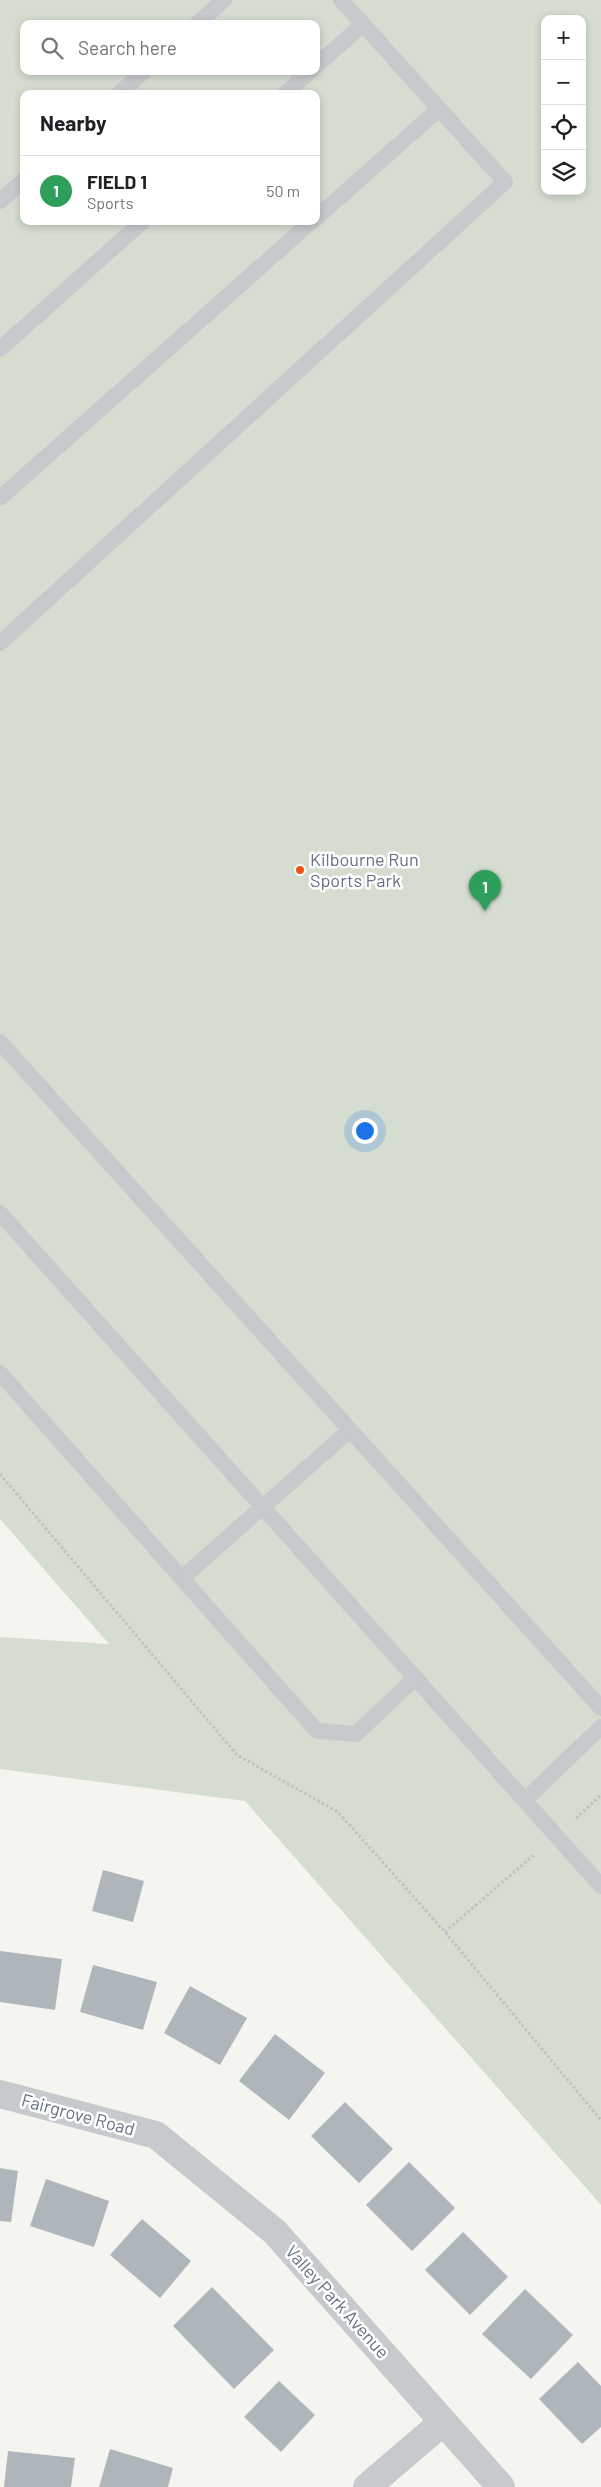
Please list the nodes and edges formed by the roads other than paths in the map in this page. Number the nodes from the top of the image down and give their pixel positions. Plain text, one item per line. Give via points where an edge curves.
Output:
1 (224, 0) edge
2 (341, 0) edge
3 (202, 20) edge
4 (363, 24) junction
5 (320, 62) edge
6 (140, 75) edge
7 (306, 75) edge
8 (123, 90) edge
9 (289, 90) edge
10 (439, 109) junction
11 (20, 184) edge
12 (0, 201) edge
13 (320, 214) edge
14 (139, 225) edge
15 (307, 225) edge
16 (0, 350) edge
17 (0, 498) edge
18 (0, 643) edge
19 (0, 1042) edge
20 (0, 1213) edge
21 (0, 1373) edge
22 (350, 1430) junction
23 (263, 1507) junction
24 (182, 1578) junction
25 (416, 1678) junction
26 (601, 1708) edge
27 (601, 1727) edge
28 (525, 1800) junction
29 (601, 1886) edge
30 (0, 2094) edge
31 (156, 2135) joint
32 (444, 2422) junction
33 (367, 2487) edge
34 (501, 2487) edge

1 - 3 lane
2 - 4 lane
4 - 5 lane
4 - 10 lane
6 - 8 lane
7 - 9 lane
10 - 13 lane
10 - 18 lane via 505,182
11 - 12 lane
14 - 16 lane
15 - 17 lane
19 - 22 lane
20 - 23 lane
21 - 24 lane
22 - 23 lane
22 - 26 lane
23 - 24 lane
23 - 25 lane
24 - 25 lane via 318,1731 356,1734
25 - 28 lane
27 - 28 lane
28 - 29 lane
30 - 31 street, Fairgrove Road
31 - 32 street, Valley Park Avenue via 275,2232
32 - 33 street
32 - 34 street, Valley Park Avenue

